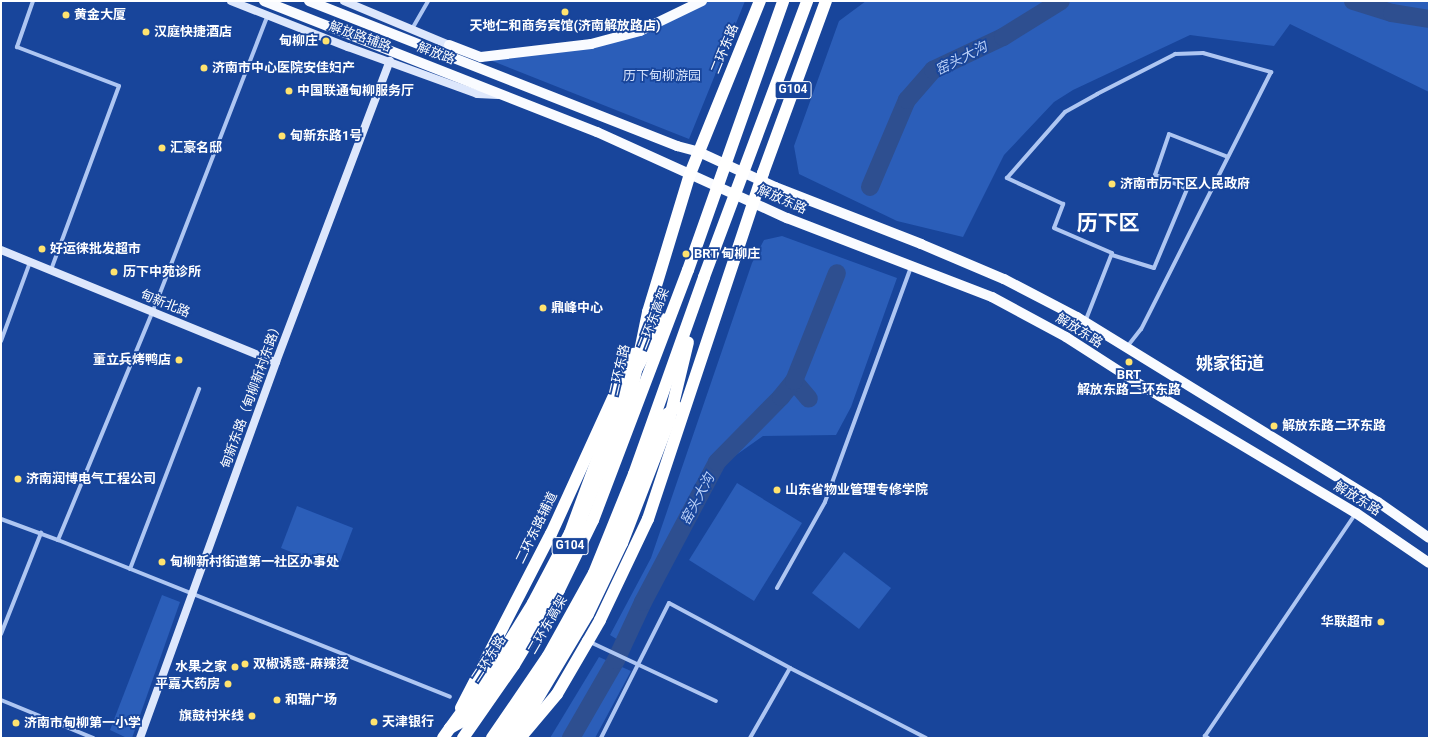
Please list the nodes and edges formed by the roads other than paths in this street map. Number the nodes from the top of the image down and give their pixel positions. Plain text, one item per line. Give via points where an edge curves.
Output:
1 (33, 1) edge
2 (231, 1) edge
3 (264, 1) edge
4 (309, 1) edge
5 (428, 1) edge
6 (702, 1) edge
7 (760, 1) edge
8 (783, 1) edge
9 (807, 1) edge
10 (826, 1) edge
11 (349, 2) edge
12 (268, 15) junction
13 (412, 29) junction
14 (448, 45) junction
15 (470, 53) junction
16 (457, 60) junction
17 (390, 61) junction
18 (504, 95) junction
19 (603, 117) junction
20 (598, 132) junction
21 (699, 152) junction
22 (1228, 157) junction
23 (690, 174) junction
24 (761, 180) junction
25 (754, 202) junction
26 (1, 250) edge
27 (1112, 255) junction
28 (30, 262) junction
29 (912, 264) junction
30 (51, 270) junction
31 (688, 270) junction
32 (704, 277) junction
33 (153, 312) junction
34 (1085, 322) junction
35 (641, 337) junction
36 (1, 341) edge
37 (1127, 348) junction
38 (276, 362) junction
39 (199, 389) dead end
40 (688, 399) junction
41 (1356, 513) junction
42 (1, 519) edge
43 (41, 533) junction
44 (1429, 538) edge
45 (58, 540) junction
46 (1429, 563) edge
47 (130, 569) junction
48 (777, 588) dead end
49 (192, 594) junction
50 (1, 634) edge
51 (592, 643) junction
52 (638, 663) junction
53 (790, 668) junction
54 (450, 697) dead end
55 (1, 700) edge
56 (716, 701) dead end
57 (446, 733) edge
58 (93, 738) edge
59 (140, 738) edge
60 (463, 738) edge
61 (492, 738) edge
62 (505, 738) edge
63 (514, 738) edge
64 (520, 738) edge
65 (601, 738) edge
66 (750, 738) edge
67 (926, 738) edge
68 (1208, 738) edge

1 - 30 street via 18,47 120,86
2 - 12 street, 解放路辅路
3 - 18 main road, 解放路
4 - 16 main road, 解放路
5 - 13 street
6 - 15 main road via 640,32 591,44 481,57
7 - 21 highway, 二环东路 / G104
8 - 31 highway, 二环东高架, bridge
9 - 32 highway, 二环东高架, bridge
10 - 24 highway, G104
11 - 13 street, 解放路辅路
12 - 17 street, 解放路辅路
12 - 33 street
13 - 14 street, 解放路辅路
14 - 15 main road
14 - 16 main road
15 - 16 main road
16 - 19 main road, 解放路
17 - 18 street, 解放路辅路 via 477,94
17 - 38 street, 甸新东路（甸柳新村东路）
18 - 20 main road, 解放路
19 - 20 main road
19 - 21 main road, 解放路
20 - 23 main road, 解放路
21 - 23 highway, 二环东路 / G104
21 - 24 main road, 解放东路
22 - 27 street via 1169,134 1155,175 1187,189 1154,268
22 - 27 street via 1271,72 1203,53 1175,54 1065,112 1007,178 1064,204 1054,228
22 - 37 street via 1141,329
23 - 25 main road, 解放东路
23 - 35 highway, 二环东路 / G104
24 - 25 highway, G104
24 - 34 main road, 解放东路 via 1004,279
25 - 29 main road, 解放东路 via 787,218
25 - 40 highway, G104
26 - 28 street, 甸新北路
27 - 34 street
28 - 30 street, 甸新北路
28 - 36 street
29 - 41 main road, 解放东路 via 992,297 1066,337 1136,382
29 - 48 street via 825,502
30 - 33 street, 甸新北路
31 - 57 highway, bridge via 617,406 570,533 533,603 496,663
31 - 60 highway, 二环东高架, bridge via 593,520 559,590 518,658
32 - 61 highway, 二环东高架, bridge via 634,474 594,573 548,656
32 - 63 highway, bridge via 669,421 622,543 588,614
33 - 38 street, 甸新北路
33 - 45 street
34 - 37 main road, 解放东路
35 - 57 highway, 二环东路辅道 via 551,534
35 - 57 highway, 二环东路 / G104 via 632,390 563,564 513,648 466,719
37 - 44 main road, 解放东路 via 1378,502
38 - 49 street, 甸新东路（甸柳新村东路）
39 - 47 street
40 - 51 highway via 648,519 600,620
40 - 62 highway, G104 via 663,417 598,579 558,653
41 - 46 main road, 解放东路
41 - 68 street via 1205,736
42 - 43 street
43 - 45 street
43 - 50 street
45 - 47 street
47 - 49 street
49 - 54 street
49 - 59 street, 甸新东路（甸柳新村东路）
51 - 52 street
51 - 64 highway via 557,694
52 - 53 street via 669,603
52 - 56 street
52 - 65 street
53 - 66 street
53 - 67 street
55 - 58 street

